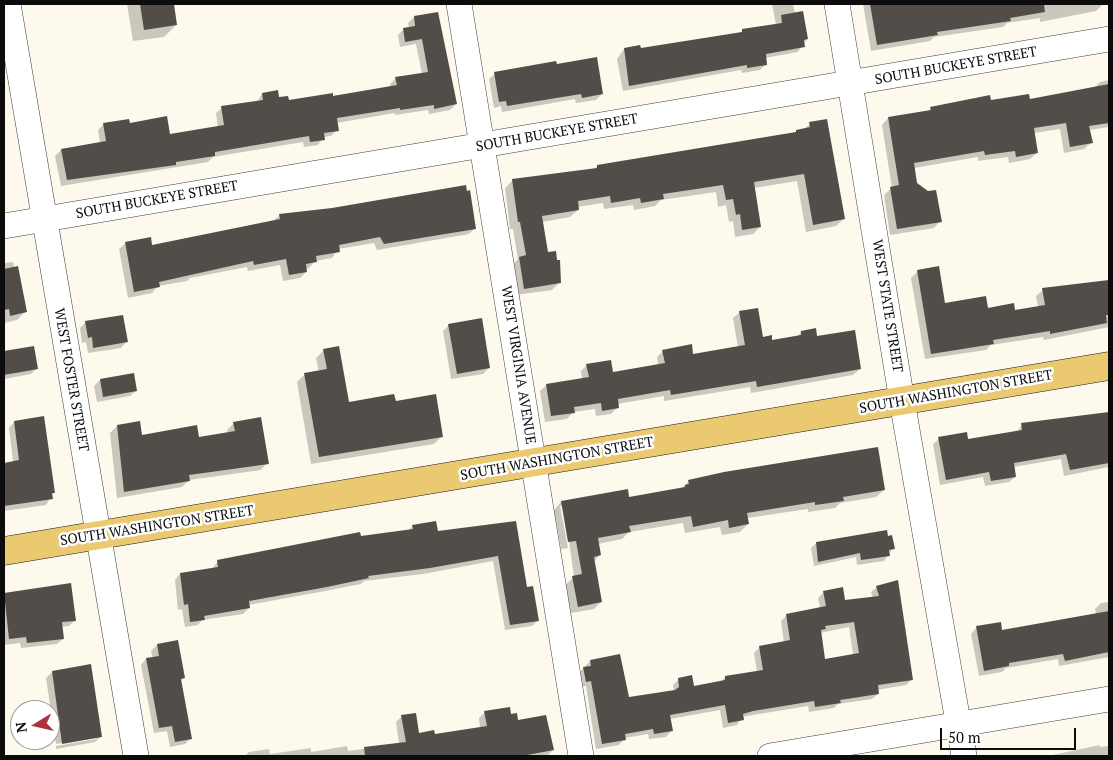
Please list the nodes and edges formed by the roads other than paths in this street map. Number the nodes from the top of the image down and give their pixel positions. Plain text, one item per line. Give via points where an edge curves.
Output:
1 (8, 4) edge
2 (459, 4) edge
3 (838, 4) edge
4 (1109, 39) edge
5 (852, 84) junction
6 (483, 145) junction
7 (44, 219) junction
8 (4, 226) edge
9 (1109, 366) edge
10 (902, 401) junction
11 (534, 463) junction
12 (99, 536) junction
13 (4, 551) edge
14 (1109, 699) edge
15 (959, 724) junction
16 (136, 756) edge
17 (581, 756) edge
18 (770, 756) edge
19 (964, 756) edge

1 - 7 street, WEST FOSTER STREET
2 - 6 street, WEST VIRGINIA AVENUE
3 - 5 street, WEST STATE STREET
4 - 5 street, SOUTH BUCKEYE STREET
5 - 6 street, SOUTH BUCKEYE STREET
5 - 10 street, WEST STATE STREET
6 - 7 street, SOUTH BUCKEYE STREET
6 - 11 street, WEST VIRGINIA AVENUE
7 - 8 street, SOUTH BUCKEYE STREET
7 - 12 street, WEST FOSTER STREET
9 - 10 main road, SOUTH WASHINGTON STREET
10 - 11 main road, SOUTH WASHINGTON STREET
10 - 15 street, WEST STATE STREET
11 - 12 main road, SOUTH WASHINGTON STREET
11 - 17 street, WEST VIRGINIA AVENUE
12 - 13 main road, SOUTH WASHINGTON STREET
12 - 16 street, WEST FOSTER STREET
14 - 15 street
15 - 18 street
15 - 19 street, WEST STATE STREET

